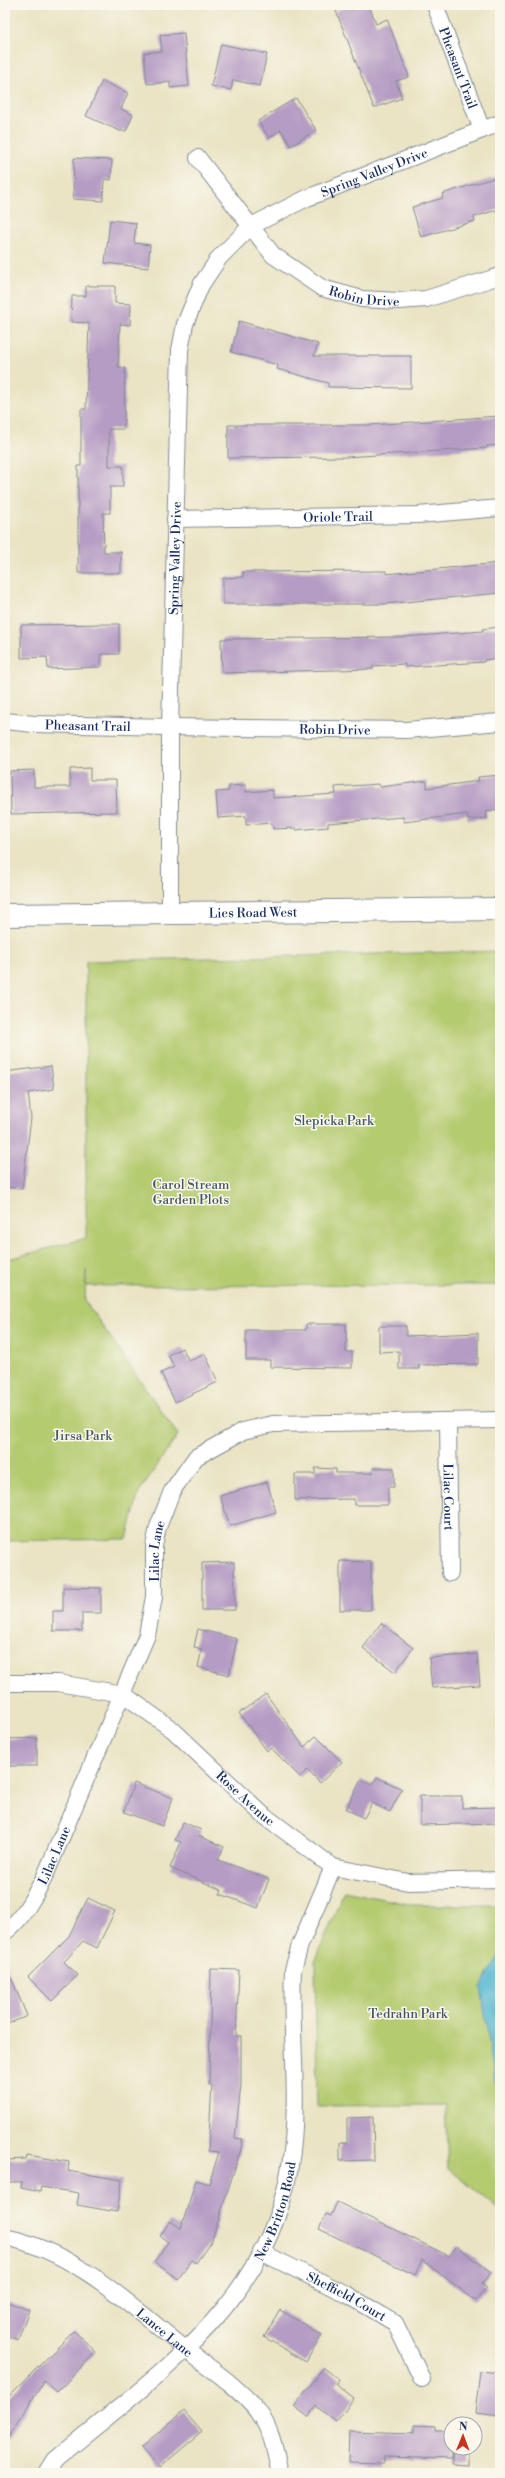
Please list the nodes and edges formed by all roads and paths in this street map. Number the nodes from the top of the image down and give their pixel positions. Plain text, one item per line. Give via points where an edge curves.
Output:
1 (435, 5) edge
2 (500, 124) edge
3 (482, 130) junction
4 (198, 158) dead end
5 (251, 226) junction
6 (500, 276) edge
7 (500, 508) edge
8 (175, 519) junction
9 (5, 721) edge
10 (500, 722) edge
11 (170, 727) junction
12 (500, 909) edge
13 (170, 913) junction
14 (5, 916) edge
15 (500, 1420) edge
16 (448, 1421) junction
17 (450, 1573) dead end
18 (5, 1683) edge
19 (122, 1694) junction
20 (333, 1867) junction
21 (500, 1880) edge
22 (5, 1932) edge
23 (5, 2237) edge
24 (263, 2253) junction
25 (186, 2350) junction
26 (422, 2379) dead end
27 (47, 2473) edge
28 (280, 2473) edge

1 - 3 street, Pheasant Trail
2 - 3 street, Spring Valley Drive
3 - 5 street, Spring Valley Drive via 307,198
4 - 5 street
5 - 6 street, Robin Drive via 272,255 322,288 362,298 399,301 426,299
5 - 8 street, Spring Valley Drive via 219,258 196,296 185,324 180,350
7 - 8 street, Oriole Trail via 418,515
8 - 11 street, Spring Valley Drive
9 - 11 street, Pheasant Trail
10 - 11 street, Robin Drive via 406,730
11 - 13 street, Spring Valley Drive
12 - 13 street, Lies Road West
13 - 14 street, Lies Road West
15 - 16 street, Lilac Lane
16 - 17 street, Lilac Court
16 - 19 street, Lilac Lane via 273,1424 243,1431 196,1457 172,1491 161,1513 154,1546 153,1615 148,1635
18 - 19 street, Rose Avenue via 58,1683
19 - 20 street, Rose Avenue via 179,1735 268,1818
19 - 22 street, Lilac Lane via 45,1876 13,1926
20 - 21 street, Rose Avenue via 408,1882
20 - 24 street, New Britton Road via 300,1945 293,1970 292,2150 283,2200
23 - 25 street, Lance Lane via 42,2247 75,2264
24 - 25 street, New Britton Road via 232,2302
24 - 26 street, Sheffield Court via 348,2295 395,2323
25 - 27 street, New Britton Road via 55,2460
25 - 28 street, Lance Lane via 234,2386 258,2411 274,2442

